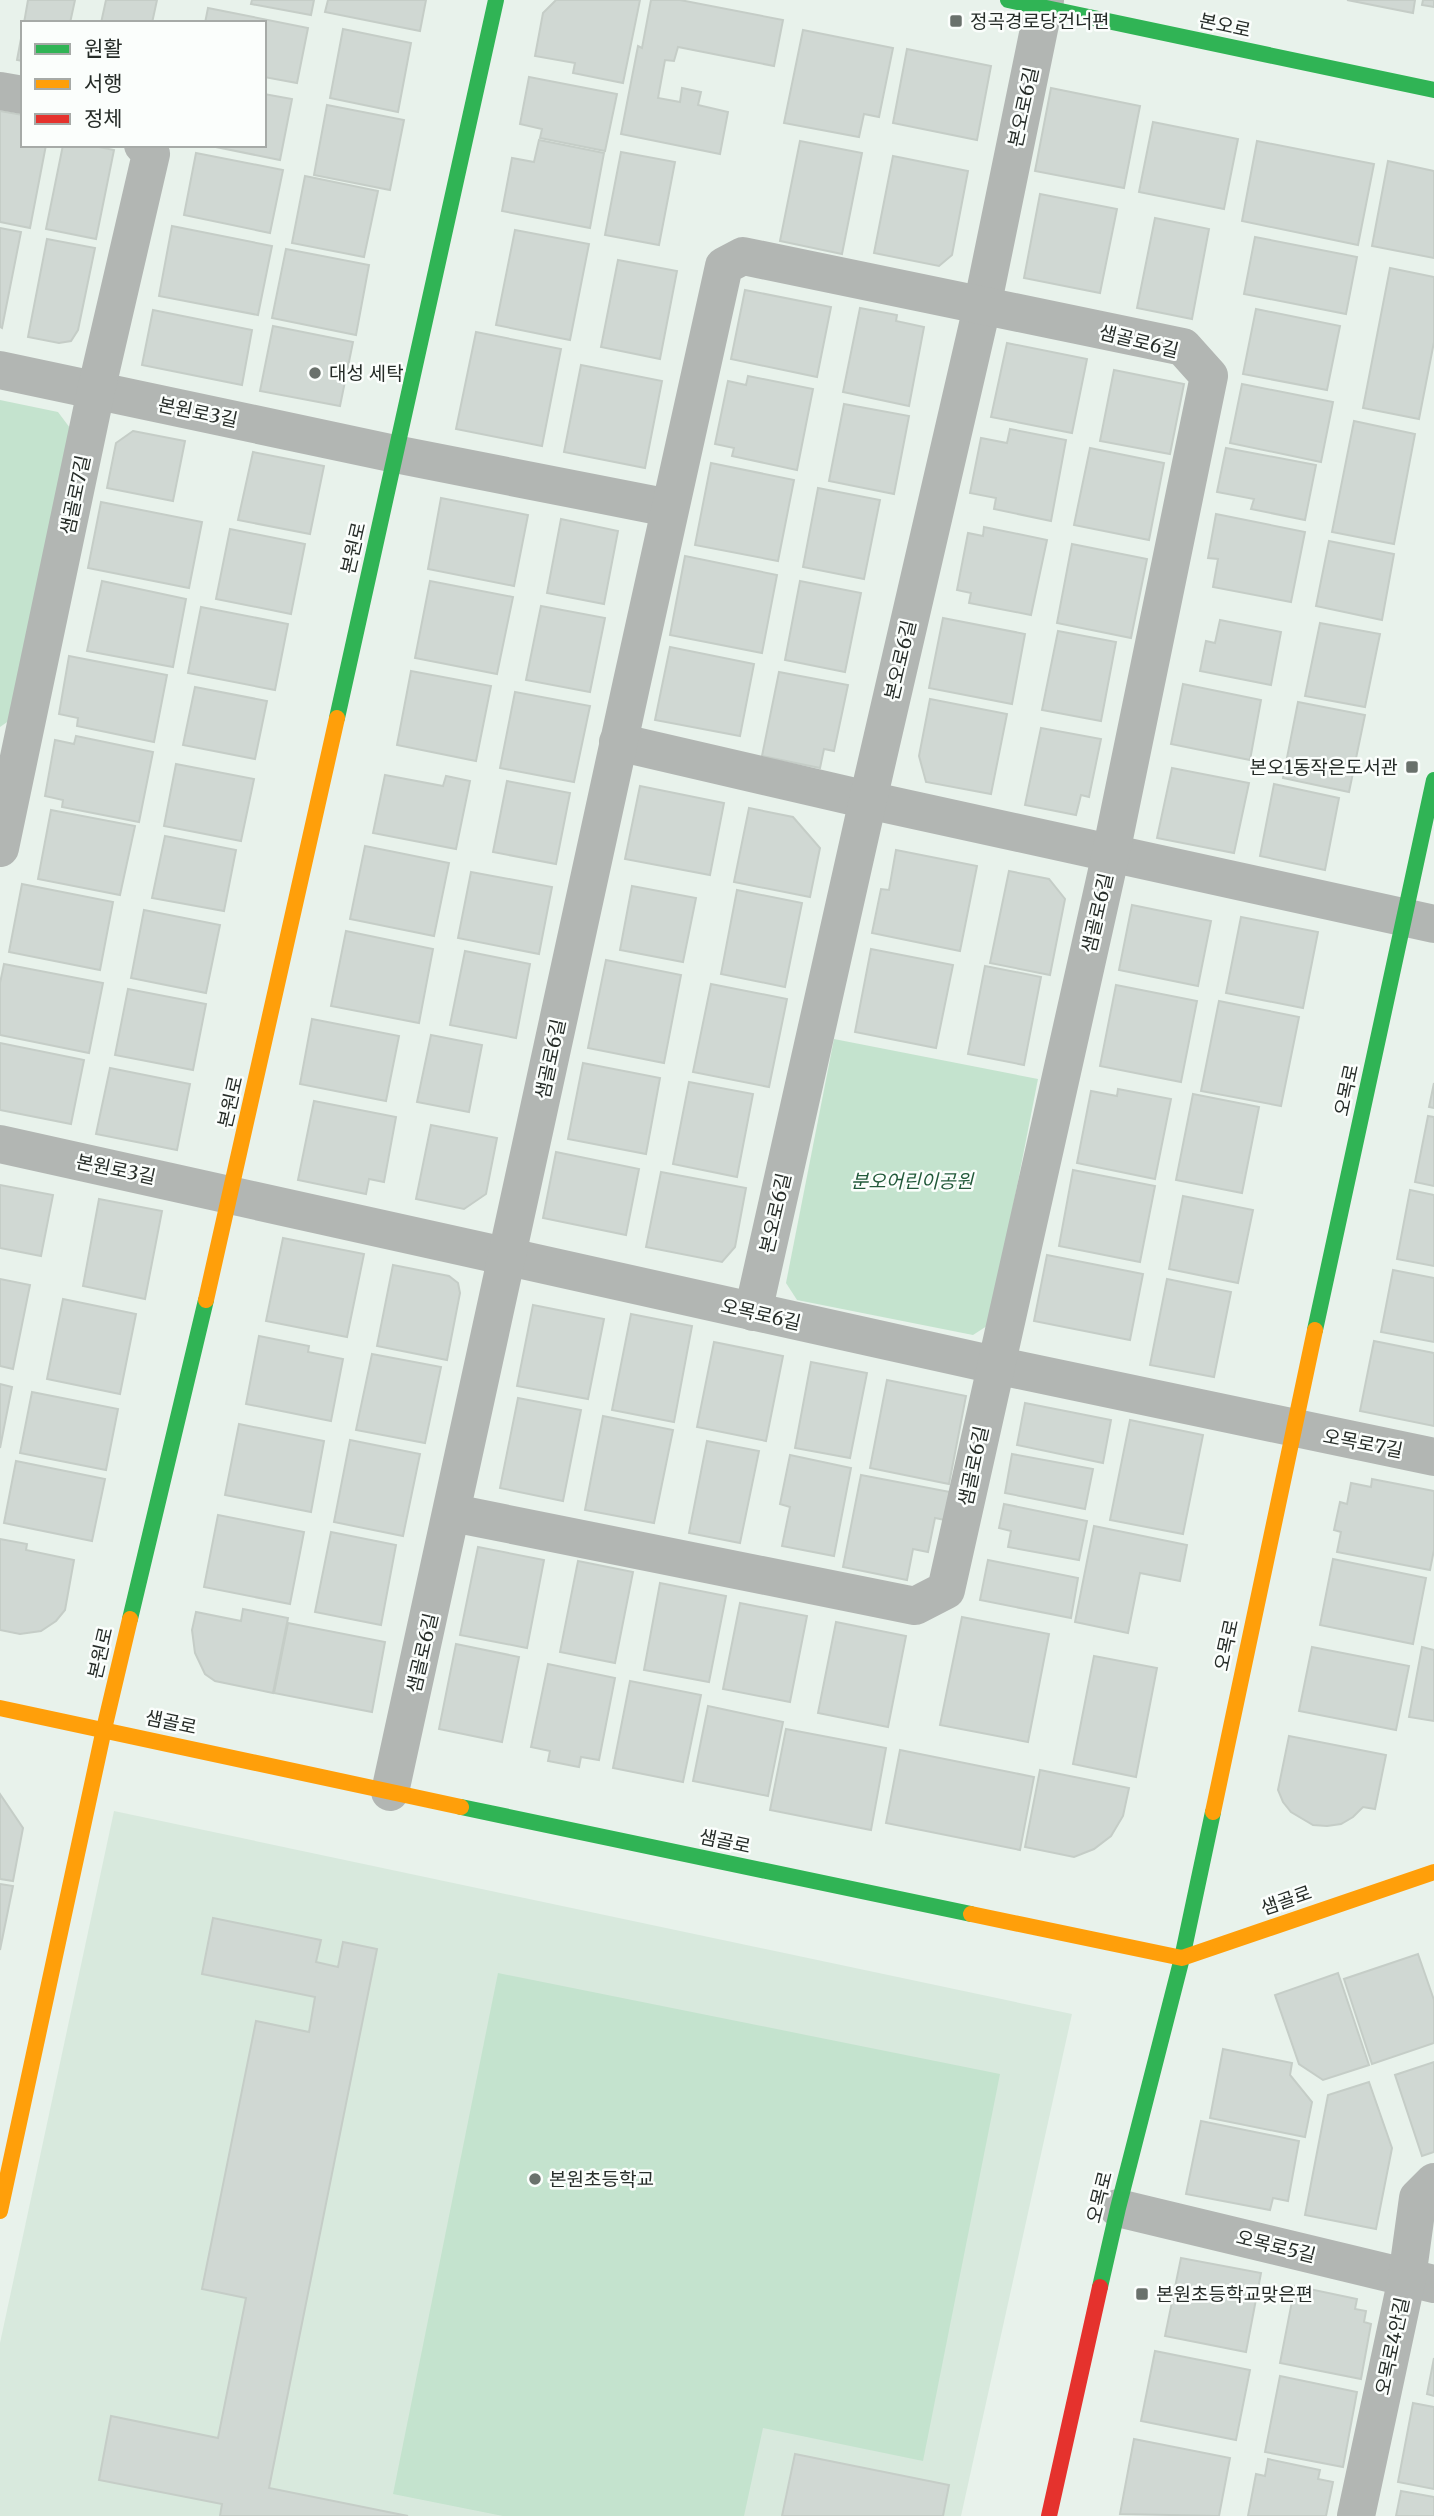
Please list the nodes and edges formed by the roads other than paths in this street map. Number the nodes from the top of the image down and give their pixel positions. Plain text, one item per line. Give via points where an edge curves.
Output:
1 (496, 0) edge
2 (1032, 3) edge
3 (0, 90) edge
4 (1434, 90) edge
5 (21, 95) edge
6 (145, 147) edge
7 (982, 307) junction
8 (0, 370) edge
9 (96, 391) junction
10 (395, 454) junction
11 (669, 508) junction
12 (618, 741) junction
13 (11, 745) edge
14 (1434, 780) edge
15 (868, 800) junction
16 (0, 848) edge
17 (1111, 853) junction
18 (1420, 920) edge
19 (0, 1144) edge
20 (231, 1194) junction
21 (507, 1257) junction
22 (753, 1312) junction
23 (995, 1366) junction
24 (1293, 1429) junction
25 (1434, 1457) edge
26 (453, 1513) junction
27 (0, 1708) edge
28 (104, 1729) junction
29 (390, 1793) junction
30 (1434, 1872) edge
31 (1182, 1958) junction
32 (1434, 2182) edge
33 (1118, 2208) junction
34 (0, 2211) edge
35 (1420, 2281) edge
36 (1049, 2516) edge
37 (1356, 2516) edge

1 - 10 street, 본원로
2 - 4 street, 본오로
2 - 7 street, 본오로6길
3 - 5 street
6 - 9 street, 샘골로7길 via 151,154
7 - 11 street, 샘골로6길 via 743,256 724,266
7 - 15 street, 본오로6길
7 - 17 street, 샘골로6길 via 1183,347 1209,376
8 - 9 street, 본원로3길
9 - 10 street, 본원로3길
9 - 13 street, 샘골로7길
10 - 11 street, 본원로3길
10 - 20 street, 본원로
11 - 12 street, 샘골로6길
12 - 15 street
12 - 21 street, 샘골로6길
13 - 16 street, 샘골로7길
14 - 18 street, 오목로
15 - 17 street
15 - 22 street, 본오로6길
17 - 18 street
17 - 23 street, 샘골로6길
18 - 24 street, 오목로
19 - 20 street, 본원로3길
20 - 21 street, 오목로6길
20 - 28 street, 본원로
21 - 22 street, 오목로6길
21 - 26 street, 샘골로6길
22 - 23 street, 오목로6길
23 - 24 street, 오목로6길
23 - 26 street, 샘골로6길 via 946,1590 915,1606
24 - 25 street, 오목로7길
24 - 31 street, 오목로
26 - 29 street, 샘골로6길
27 - 28 street, 샘골로
28 - 29 street, 샘골로
28 - 34 street, 본원로
29 - 31 street, 샘골로
30 - 31 street, 샘골로
31 - 33 street, 오목로
32 - 35 street, 오목로4안길 via 1418,2197
33 - 35 street, 오목로5길
33 - 36 street, 오목로
35 - 37 street, 오목로4안길

